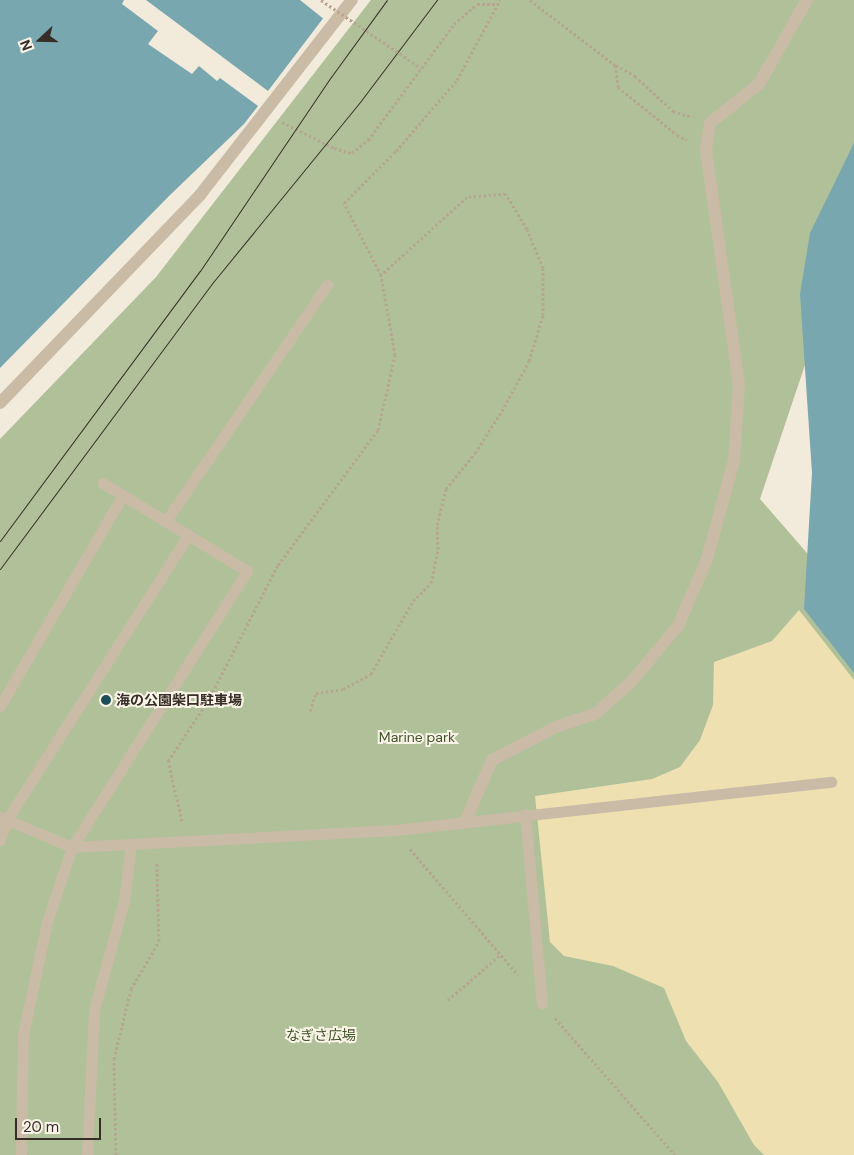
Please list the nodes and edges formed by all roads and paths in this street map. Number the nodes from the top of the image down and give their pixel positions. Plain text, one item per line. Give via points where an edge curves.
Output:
1 (322, 0) edge
2 (352, 0) edge
3 (500, 0) edge
4 (530, 0) edge
5 (807, 0) edge
6 (497, 4) junction
7 (615, 65) junction
8 (421, 68) junction
9 (673, 111) dead end
10 (264, 113) junction
11 (706, 149) junction
12 (382, 275) junction
13 (327, 284) dead end
14 (0, 403) edge
15 (103, 483) dead end
16 (124, 495) junction
17 (166, 521) junction
18 (188, 535) junction
19 (0, 706) edge
20 (310, 710) dead end
21 (831, 782) dead end
22 (526, 814) junction
23 (3, 819) edge
24 (465, 822) junction
25 (0, 840) edge
26 (186, 840) junction
27 (156, 843) junction
28 (131, 844) junction
29 (72, 847) junction
30 (501, 954) dead end
31 (448, 1000) dead end
32 (542, 1003) dead end
33 (21, 1155) edge
34 (87, 1155) edge
35 (116, 1155) edge

1 - 8 path, bridge
2 - 10 street
3 - 6 path
4 - 7 path
5 - 11 street via 759,84 710,123
6 - 8 path via 477,4 454,24
6 - 12 path via 457,80 396,151 344,203
7 - 9 path via 635,76
7 - 11 path via 618,87 677,136
8 - 10 path via 368,140 352,153 334,148
10 - 14 street via 200,196
11 - 24 street via 739,386 734,460 707,559 678,626 632,681 595,714 558,726 492,760
12 - 20 path via 467,197 506,194 527,229 542,268 543,315 529,361 502,411 475,454 446,489 437,525 438,548 431,583 413,601 371,674 343,689 316,693
12 - 26 path via 395,355 378,430 278,565 208,701 168,761
13 - 17 lane
15 - 16 lane
16 - 17 lane
16 - 19 lane
17 - 18 lane
18 - 23 lane
18 - 29 lane via 247,571
21 - 22 lane
22 - 24 lane
22 - 32 lane
23 - 25 lane
23 - 29 lane
24 - 26 lane via 395,830
26 - 27 lane
27 - 28 lane
27 - 35 path via 160,940 131,989 114,1059
28 - 29 lane
28 - 34 lane via 124,901 94,1010
29 - 33 lane via 47,922 23,1034
30 - 31 path

